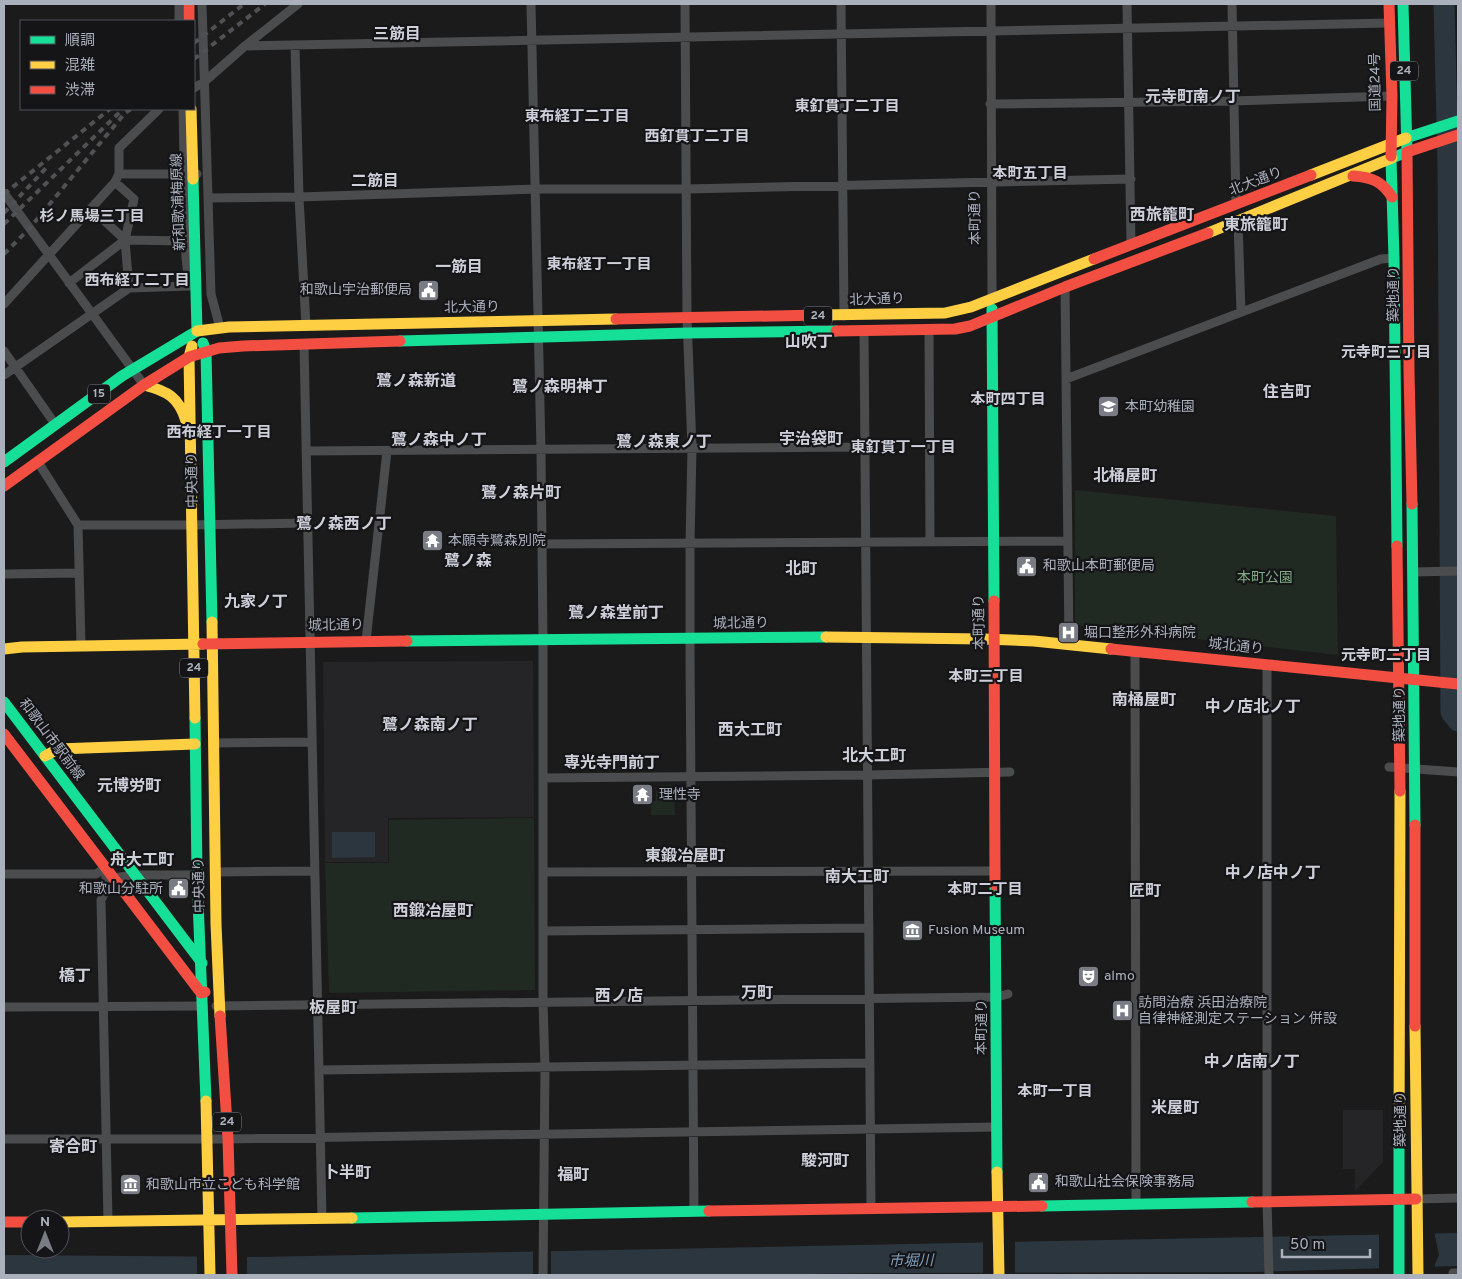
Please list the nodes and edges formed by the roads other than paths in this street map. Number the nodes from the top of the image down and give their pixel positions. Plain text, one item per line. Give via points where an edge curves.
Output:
1 (179, 4) edge
2 (188, 4) edge
3 (202, 4) edge
4 (298, 4) edge
5 (531, 4) edge
6 (685, 4) edge
7 (841, 4) edge
8 (991, 4) edge
9 (1127, 4) edge
10 (1232, 4) edge
11 (1389, 4) edge
12 (1403, 4) edge
13 (179, 20) edge
14 (189, 20) edge
15 (1390, 23) junction
16 (1232, 26) junction
17 (1128, 28) junction
18 (991, 32) junction
19 (841, 35) junction
20 (685, 38) junction
21 (532, 41) junction
22 (295, 45) junction
23 (245, 46) junction
24 (204, 82) junction
25 (195, 87) edge
26 (1392, 96) junction
27 (1234, 101) junction
28 (1130, 102) junction
29 (990, 104) junction
30 (158, 110) edge
31 (183, 110) edge
32 (191, 110) edge
33 (1457, 121) edge
34 (1457, 135) edge
35 (1406, 138) junction
36 (1391, 144) junction
37 (1407, 152) junction
38 (1391, 159) junction
39 (207, 173) junction
40 (189, 176) junction
41 (1347, 176) junction
42 (117, 178) junction
43 (1131, 179) junction
44 (991, 182) junction
45 (842, 185) junction
46 (536, 189) junction
47 (686, 189) junction
48 (4, 193) edge
49 (299, 196) junction
50 (208, 198) junction
51 (1392, 198) junction
52 (1236, 205) junction
53 (91, 208) junction
54 (1238, 222) junction
55 (125, 240) junction
56 (186, 241) junction
57 (1131, 245) junction
58 (49, 254) junction
59 (1394, 258) junction
60 (70, 283) junction
61 (190, 286) junction
62 (1065, 287) junction
63 (129, 288) junction
64 (992, 298) junction
65 (197, 300) junction
66 (4, 304) edge
67 (1241, 312) junction
68 (91, 314) junction
69 (844, 316) junction
70 (992, 316) junction
71 (687, 318) junction
72 (538, 321) junction
73 (306, 326) junction
74 (220, 328) junction
75 (929, 330) junction
76 (197, 331) junction
77 (864, 332) junction
78 (688, 333) junction
79 (538, 338) junction
80 (304, 344) junction
81 (4, 351) edge
82 (206, 351) junction
83 (189, 357) junction
84 (14, 367) junction
85 (133, 369) junction
86 (4, 375) edge
87 (1066, 379) junction
88 (144, 385) junction
89 (55, 424) junction
90 (190, 436) junction
91 (865, 447) junction
92 (692, 448) junction
93 (540, 450) junction
94 (306, 451) junction
95 (388, 451) junction
96 (4, 462) edge
97 (38, 462) junction
98 (4, 486) edge
99 (307, 523) junction
100 (209, 524) junction
101 (78, 525) junction
102 (190, 525) junction
103 (1068, 541) junction
104 (930, 542) junction
105 (993, 542) junction
106 (866, 543) junction
107 (541, 544) junction
108 (690, 544) junction
109 (1458, 571) edge
110 (1414, 572) junction
111 (80, 573) junction
112 (4, 574) edge
113 (866, 637) junction
114 (690, 639) junction
115 (995, 639) junction
116 (543, 640) junction
117 (310, 641) junction
118 (366, 641) junction
119 (192, 643) junction
120 (213, 643) junction
121 (81, 645) junction
122 (1069, 645) junction
123 (4, 649) edge
124 (1135, 652) junction
125 (1267, 666) junction
126 (1398, 678) junction
127 (1415, 680) junction
128 (1458, 684) edge
129 (4, 702) edge
130 (4, 734) edge
131 (312, 742) junction
132 (214, 743) junction
133 (195, 744) junction
134 (45, 756) junction
135 (1395, 767) junction
136 (1416, 768) junction
137 (1010, 772) dead end
138 (1458, 772) edge
139 (995, 773) junction
140 (868, 775) junction
141 (691, 777) junction
142 (543, 778) junction
143 (105, 868) junction
144 (314, 871) junction
145 (868, 871) junction
146 (996, 871) junction
147 (215, 872) junction
148 (544, 872) junction
149 (691, 872) junction
150 (4, 874) edge
151 (135, 875) junction
152 (197, 875) junction
153 (113, 878) junction
154 (869, 928) junction
155 (544, 931) junction
156 (691, 931) junction
157 (200, 961) junction
158 (218, 989) junction
159 (201, 993) junction
160 (1002, 996) junction
161 (869, 999) junction
162 (693, 1001) junction
163 (544, 1002) junction
164 (318, 1005) junction
165 (202, 1006) junction
166 (219, 1006) junction
167 (4, 1007) edge
168 (103, 1008) junction
169 (870, 1063) junction
170 (693, 1065) junction
171 (545, 1068) junction
172 (319, 1070) junction
173 (997, 1127) junction
174 (870, 1129) junction
175 (694, 1132) junction
176 (545, 1133) junction
177 (320, 1136) junction
178 (4, 1139) edge
179 (107, 1139) junction
180 (207, 1139) junction
181 (228, 1139) junction
182 (1458, 1198) edge
183 (1399, 1199) junction
184 (1416, 1199) junction
185 (1267, 1201) junction
186 (1136, 1205) junction
187 (997, 1207) junction
188 (872, 1209) junction
189 (694, 1210) junction
190 (544, 1214) junction
191 (322, 1219) junction
192 (108, 1221) junction
193 (210, 1221) junction
194 (231, 1221) junction
195 (4, 1222) edge
196 (20, 1222) edge
197 (70, 1222) edge
198 (1458, 1274) edge
199 (210, 1275) edge
200 (232, 1275) edge
201 (543, 1275) edge
202 (1000, 1275) edge
203 (1269, 1275) edge
204 (1400, 1275) edge
205 (1418, 1275) edge
206 (1453, 1275) edge

1 - 13 street
2 - 14 main road
3 - 24 street
4 - 23 street
5 - 21 street
6 - 20 street
7 - 19 street
8 - 18 street, 本町通り
9 - 17 street
10 - 16 street
11 - 15 main road, 国道24号 / 24
12 - 35 main road, 国道24号 / 24
15 - 16 street
15 - 26 main road, 国道24号 / 24
16 - 17 street
16 - 27 street
17 - 18 street
17 - 28 street
18 - 19 street
18 - 29 street, 本町通り
19 - 20 street
19 - 45 street
20 - 21 street
20 - 47 street
21 - 22 street
21 - 46 street
22 - 23 street
22 - 49 street
23 - 24 street
24 - 25 street
24 - 39 street
26 - 27 street
26 - 36 main road, 国道24号 / 24
27 - 28 street
27 - 52 street
28 - 29 street
28 - 43 street
29 - 44 street, 本町通り
30 - 42 street via 120,148
31 - 40 street
32 - 40 main road, 新和歌浦梅原線, bridge
33 - 35 main road, 北大通り
34 - 37 main road, 北大通り
35 - 36 main road, 北大通り / 24
35 - 37 main road, 国道24号 / 24
36 - 38 main road, 国道24号 / 24
36 - 52 main road, 北大通り / 24
37 - 38 main road, 北大通り / 24
37 - 110 main road, 築地通り
38 - 41 main road, 北大通り / 24
38 - 51 main road, 築地通り
39 - 40 street
39 - 50 street
40 - 42 street
40 - 56 street
40 - 65 main road, 新和歌浦梅原線
41 - 51 main road via 1370,177 1384,184
41 - 54 main road, 北大通り / 24
42 - 53 street
42 - 55 street via 134,199
43 - 44 street
43 - 57 street
44 - 45 street
44 - 64 street, 本町通り
45 - 47 street
45 - 69 street
46 - 47 street
46 - 49 street
46 - 72 street
47 - 71 street
48 - 58 street
49 - 50 street
49 - 73 street
50 - 74 street via 211,294
51 - 59 main road, 築地通り
52 - 57 main road, 北大通り / 24
53 - 55 street
53 - 58 street
54 - 62 main road, 北大通り / 24
54 - 67 street
55 - 56 street
55 - 60 street
55 - 63 street
56 - 61 street
57 - 64 main road, 北大通り / 24
58 - 60 street
58 - 66 street
59 - 67 street via 1381,259
59 - 126 main road, 築地通り
60 - 68 street
61 - 63 street
61 - 65 street
62 - 70 main road, 北大通り / 24
62 - 87 street
63 - 68 street
64 - 69 main road, 北大通り / 24 via 971,307 945,312
64 - 70 main road, 本町通り
65 - 76 main road, 新和歌浦梅原線
67 - 87 street
68 - 84 street
68 - 85 street
69 - 71 main road, 北大通り / 24
70 - 75 main road, 北大通り / 24 via 970,326
70 - 105 main road, 本町通り
71 - 72 main road, 北大通り / 24
71 - 78 street
72 - 73 main road, 北大通り / 24
72 - 79 street
73 - 74 main road, 北大通り / 24
74 - 76 main road, 北大通り / 24
75 - 77 main road, 北大通り / 24
75 - 104 street
76 - 82 main road, 中央通り / 24
76 - 83 main road, 中央通り / 24
76 - 85 main road, 15
77 - 78 main road, 北大通り / 24
77 - 91 street
78 - 79 main road, 北大通り / 24
78 - 92 street
79 - 80 main road, 北大通り / 24
79 - 93 street
80 - 82 main road, 北大通り / 24
80 - 94 street
81 - 84 street
82 - 83 main road, 24
82 - 100 main road, 中央通り / 24
83 - 88 main road, 15
83 - 90 main road, 中央通り / 24
84 - 86 street
84 - 89 street
85 - 88 street
85 - 89 main road, 15
87 - 103 street
88 - 90 main road, 24 via 164,392 180,403
88 - 97 main road, 15
89 - 96 main road, 15
90 - 102 main road, 中央通り / 24
91 - 92 street
91 - 106 street
92 - 93 street
92 - 108 street
93 - 95 street
93 - 107 street
94 - 95 street
94 - 99 street
95 - 118 street
97 - 98 main road, 15
97 - 101 street
99 - 100 street
99 - 117 street
100 - 102 street
100 - 120 main road, 中央通り / 24
101 - 102 street
101 - 111 street
102 - 119 main road, 中央通り / 24
103 - 105 street
103 - 122 street
104 - 105 street
104 - 106 street
105 - 115 main road, 本町通り
106 - 108 street
106 - 113 street
107 - 108 street
107 - 116 street
108 - 114 street
109 - 110 street
110 - 127 main road, 築地通り
111 - 112 street
111 - 121 street
113 - 114 main road, 城北通り
113 - 115 main road, 城北通り
113 - 140 street
114 - 116 main road, 城北通り
114 - 141 street
115 - 122 main road, 城北通り
115 - 139 main road, 本町通り
116 - 118 main road, 城北通り
116 - 142 street
117 - 118 main road, 城北通り
117 - 120 main road, 城北通り
117 - 131 street
119 - 120 main road, 城北通り
119 - 121 main road, 城北通り
119 - 133 main road, 中央通り / 24
120 - 132 main road, 中央通り / 24
121 - 123 main road, 城北通り
122 - 124 main road, 城北通り
124 - 125 main road, 城北通り
124 - 186 street
125 - 126 main road, 城北通り
125 - 185 street
126 - 127 main road, 城北通り
126 - 135 main road, 築地通り
127 - 128 main road, 城北通り
127 - 136 main road, 築地通り
129 - 134 main road, 和歌山市駅前線
130 - 143 main road
131 - 132 street
131 - 144 street
132 - 147 main road, 中央通り / 24
133 - 134 main road via 58,749
133 - 152 main road, 中央通り / 24
134 - 151 main road, 和歌山市駅前線
135 - 136 street
135 - 183 main road, 築地通り
136 - 138 street
136 - 184 main road, 築地通り
137 - 139 street
139 - 140 street
139 - 146 main road, 本町通り
140 - 141 street
140 - 145 street
141 - 142 street
141 - 149 street
142 - 148 street
143 - 150 street via 96,874
143 - 153 main road
143 - 168 street via 107,888 101,900
144 - 147 street
144 - 164 street
145 - 146 street
145 - 149 street
145 - 154 street
146 - 160 main road, 本町通り
147 - 158 main road, 中央通り / 24
148 - 149 street
148 - 155 street
149 - 156 street
151 - 152 street
151 - 153 street
151 - 157 main road, 和歌山市駅前線
152 - 157 main road, 中央通り / 24
153 - 159 main road
154 - 156 street
154 - 161 street
155 - 156 street
155 - 163 street
156 - 162 street
157 - 158 main road, 和歌山市駅前線
157 - 159 main road, 中央通り / 24
158 - 159 main road
158 - 166 main road, 中央通り / 24
159 - 165 main road, 中央通り / 24
160 - 161 street
160 - 173 main road, 本町通り
161 - 162 street
161 - 169 street
162 - 163 street
162 - 170 street
163 - 164 street
163 - 171 street
164 - 166 street
164 - 172 street
165 - 166 street
165 - 168 street
165 - 180 main road, 中央通り / 24
166 - 181 main road, 中央通り / 24
167 - 168 street
168 - 179 street
169 - 170 street
169 - 174 street
170 - 171 street
170 - 175 street
171 - 172 street
171 - 176 street
172 - 177 street
173 - 174 street
173 - 187 main road, 本町通り
174 - 175 street
174 - 188 street
175 - 176 street
175 - 189 street
176 - 177 street
176 - 190 street
177 - 181 street
177 - 191 street
178 - 179 street
179 - 180 street
179 - 192 street
180 - 181 street
180 - 193 main road, 中央通り / 24
181 - 194 main road, 中央通り / 24
182 - 184 street
183 - 184 main road
183 - 185 main road
183 - 204 main road, 築地通り
184 - 205 main road, 築地通り
185 - 186 main road
185 - 203 street
186 - 187 main road
187 - 188 main road
187 - 202 main road, 本町通り
188 - 189 main road
189 - 190 main road
190 - 191 main road
190 - 201 street
191 - 194 main road
192 - 193 main road
192 - 197 main road
193 - 194 main road
193 - 199 main road, 中央通り / 24
194 - 200 main road, 中央通り / 24
195 - 196 main road
198 - 206 street

